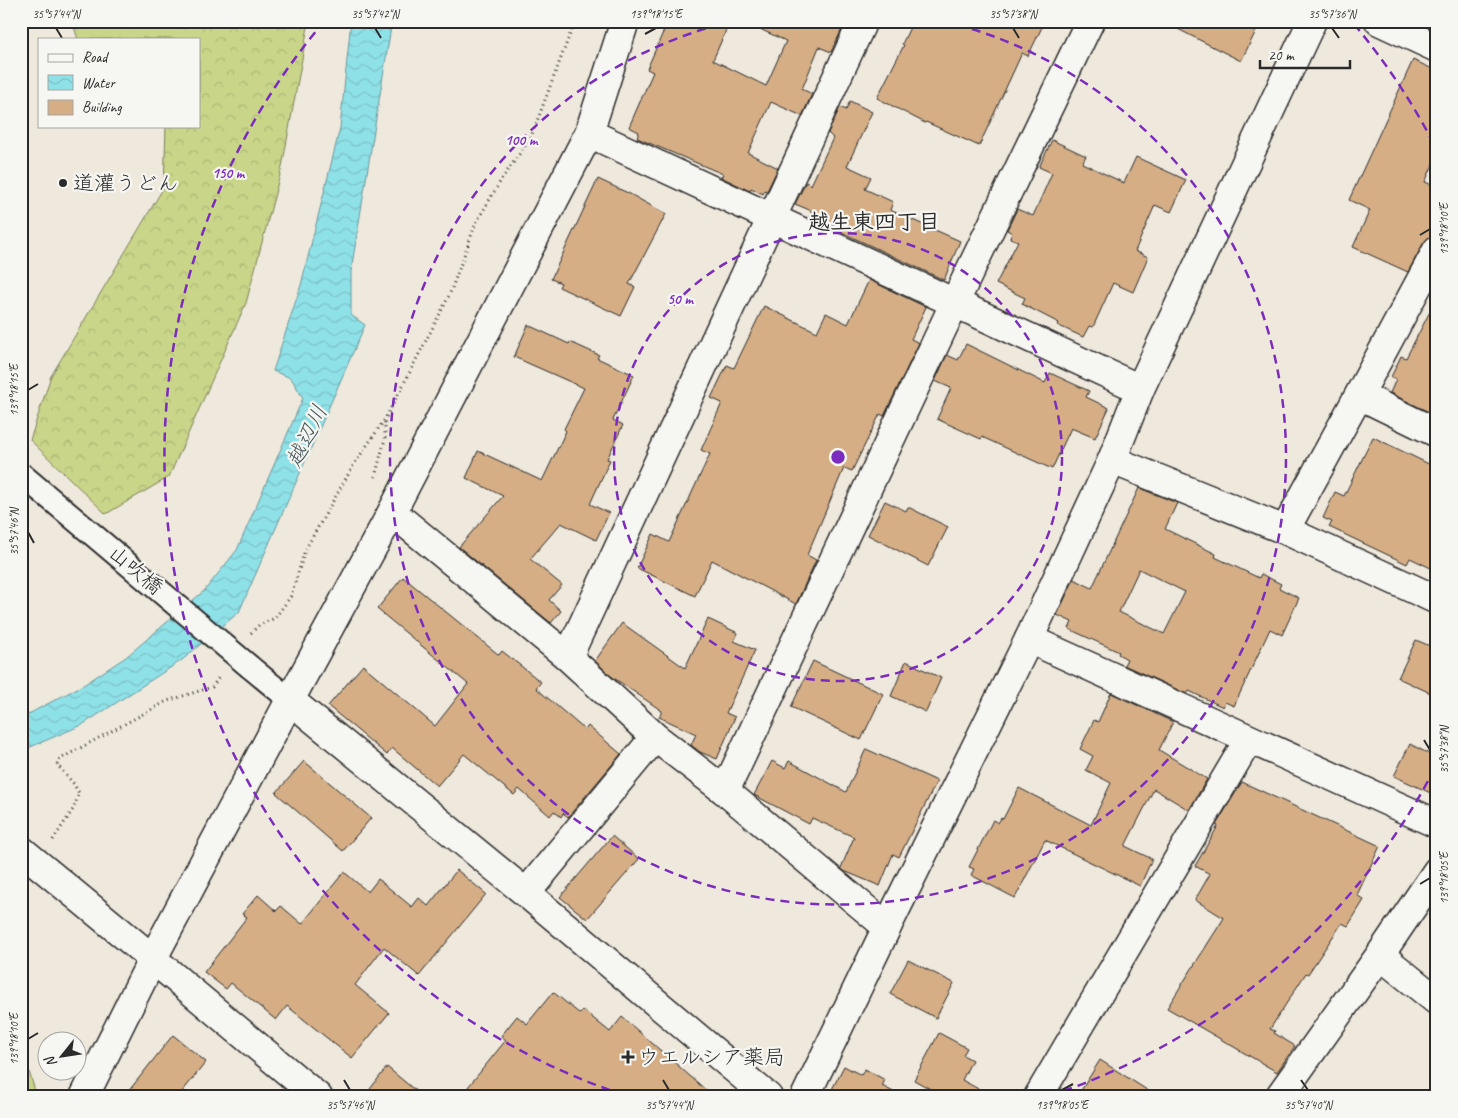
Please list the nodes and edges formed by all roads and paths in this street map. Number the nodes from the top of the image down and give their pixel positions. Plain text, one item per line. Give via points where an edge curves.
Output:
1 (575, 21) edge
2 (625, 21) edge
3 (863, 21) edge
4 (1090, 21) edge
5 (1312, 21) edge
6 (1378, 21) edge
7 (1437, 48) edge
8 (589, 133) junction
9 (771, 218) junction
10 (1437, 250) edge
11 (955, 302) junction
12 (1140, 389) junction
13 (1359, 395) junction
14 (1437, 433) edge
15 (1112, 460) junction
16 (21, 474) edge
17 (392, 512) junction
18 (1284, 530) junction
19 (1437, 600) edge
20 (247, 637) dead end
21 (1029, 639) junction
22 (568, 657) junction
23 (225, 670) dead end
24 (290, 700) junction
25 (655, 737) junction
26 (1249, 739) junction
27 (725, 791) junction
28 (1437, 824) edge
29 (49, 846) dead end
30 (21, 850) edge
31 (1437, 871) edge
32 (526, 893) junction
33 (887, 927) junction
34 (1380, 955) junction
35 (153, 958) junction
36 (1437, 1001) edge
37 (84, 1097) edge
38 (318, 1097) edge
39 (768, 1097) edge
40 (805, 1097) edge
41 (1038, 1097) edge
42 (1279, 1097) edge

1 - 20 path via 531,137 476,223 449,296 385,419 353,466 305,550 291,596 275,618 259,625
2 - 8 street
3 - 9 street
4 - 11 street
5 - 12 street
6 - 7 street
8 - 9 street
8 - 17 street
9 - 11 street
9 - 22 street
10 - 13 street
11 - 12 street
11 - 27 street
12 - 15 street
13 - 14 street
13 - 18 street
15 - 18 street
15 - 21 street
16 - 24 street, 山吹橋, bridge
17 - 22 street
17 - 24 street
18 - 19 street
21 - 26 street
21 - 33 street
22 - 25 street
23 - 29 path via 212,687 166,701 60,758 57,765 79,793 74,808
24 - 32 street
24 - 35 street
25 - 27 street
25 - 32 street
26 - 28 street
26 - 41 street
27 - 33 street
30 - 35 street, bridge
31 - 34 street
32 - 39 street
33 - 40 street
34 - 36 street
34 - 42 street
35 - 37 street
35 - 38 street

